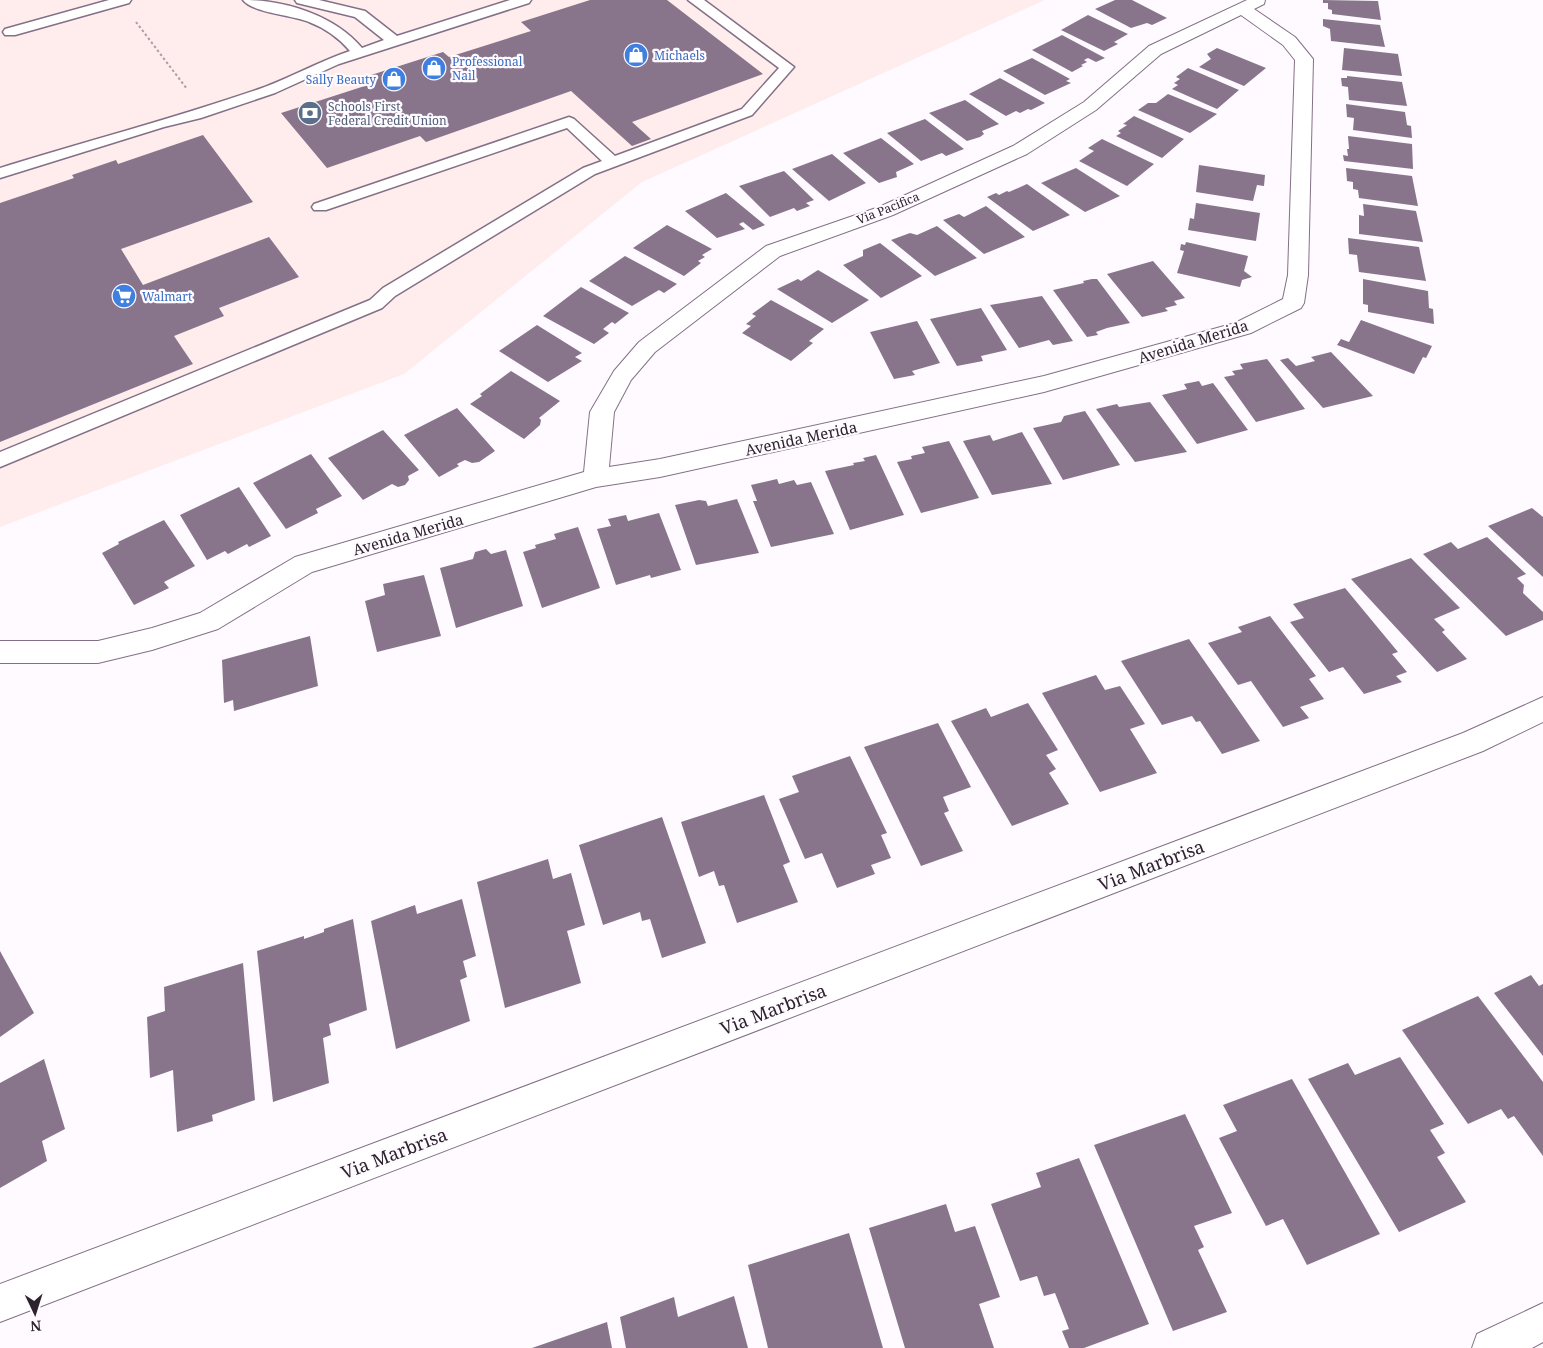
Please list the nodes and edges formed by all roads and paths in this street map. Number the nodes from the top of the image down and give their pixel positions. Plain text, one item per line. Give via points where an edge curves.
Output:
1 (124, 0) edge
2 (250, 0) edge
3 (302, 0) edge
4 (524, 0) edge
5 (695, 0) edge
6 (1250, 4) edge
7 (10, 32) dead end
8 (394, 41) junction
9 (359, 53) junction
10 (612, 162) junction
11 (0, 173) edge
12 (320, 208) dead end
13 (0, 460) edge
14 (596, 478) junction
15 (0, 652) edge
16 (1543, 709) edge
17 (0, 1303) edge
18 (1543, 1322) edge
19 (1491, 1348) edge

1 - 7 lane
2 - 9 lane via 316,18 346,36
3 - 8 lane via 360,14
4 - 8 lane
5 - 10 lane via 787,67 747,112
6 - 14 street, Via Pacifica via 1155,50 1090,106 1020,150 886,211 773,251 647,347 622,376 602,412
6 - 14 street, Avenida Merida via 1304,59 1298,275 1293,303 1243,328 1044,384 669,466
8 - 9 lane
9 - 11 lane via 270,90 196,115
10 - 12 lane via 569,122
10 - 13 lane via 589,171 389,292 376,304
14 - 15 street, Avenida Merida via 304,564 209,621 152,639 98,652
16 - 17 street, Via Marbrisa via 1464,746
18 - 19 street

